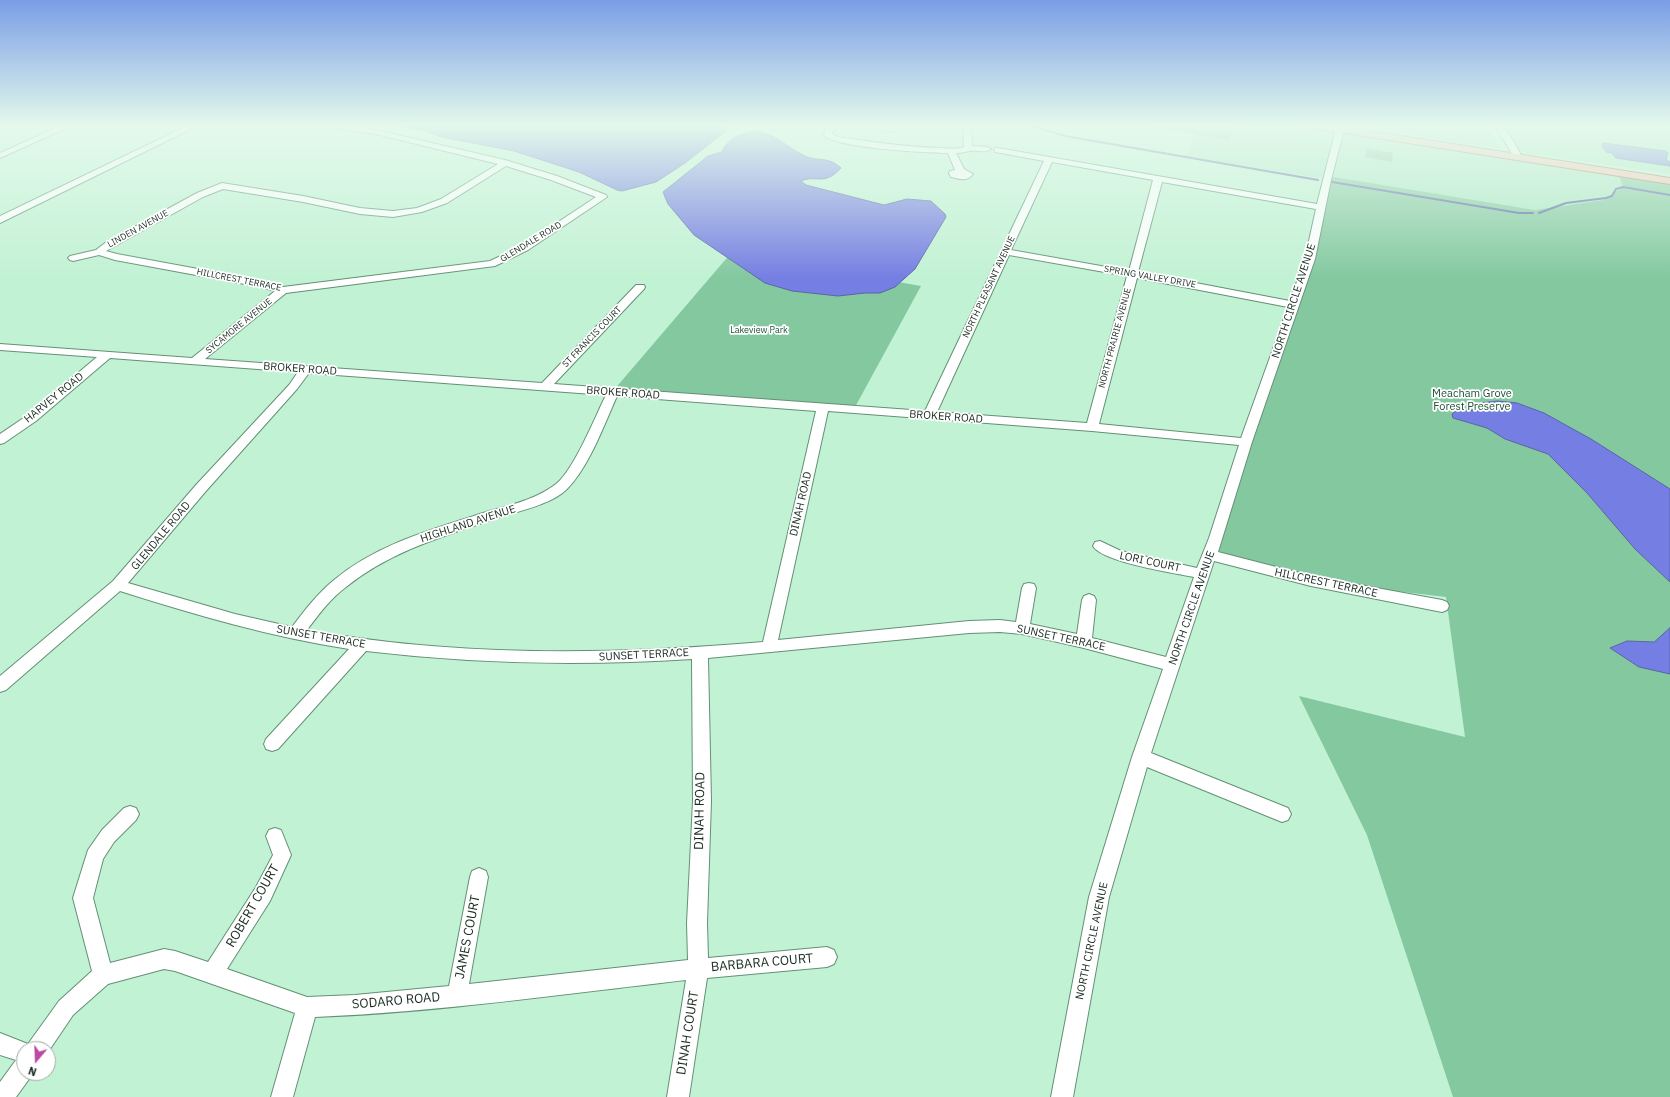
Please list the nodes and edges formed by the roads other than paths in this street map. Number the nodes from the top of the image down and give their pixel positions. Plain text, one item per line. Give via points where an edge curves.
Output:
1 (90, 176) edge
2 (484, 176) edge
3 (548, 176) edge
4 (1041, 176) edge
5 (1143, 176) edge
6 (1328, 176) edge
7 (1644, 176) edge
8 (1158, 179) junction
9 (1670, 181) edge
10 (1320, 207) junction
11 (0, 220) edge
12 (99, 252) junction
13 (1006, 252) junction
14 (73, 258) dead end
15 (429, 272) joint
16 (1132, 273) junction
17 (640, 287) dead end
18 (283, 290) junction
19 (1295, 302) junction
20 (0, 347) edge
21 (107, 355) junction
22 (195, 362) junction
23 (306, 370) junction
24 (544, 388) junction
25 (613, 393) junction
26 (823, 408) junction
27 (929, 416) junction
28 (1092, 427) junction
29 (0, 440) edge
30 (1246, 442) junction
31 (1100, 546) dead end
32 (1210, 555) junction
33 (1202, 574) junction
34 (118, 585) junction
35 (1029, 588) dead end
36 (1089, 600) dead end
37 (1442, 606) dead end
38 (1022, 628) junction
39 (296, 633) junction
40 (1084, 642) junction
41 (363, 644) junction
42 (769, 647) junction
43 (700, 653) junction
44 (1172, 665) junction
45 (0, 685) edge
46 (272, 744) dead end
47 (1141, 757) junction
48 (130, 814) dead end
49 (1282, 814) dead end
50 (275, 836) dead end
51 (479, 878) dead end
52 (827, 957) dead end
53 (698, 969) junction
54 (103, 974) junction
55 (212, 974) junction
56 (457, 996) junction
57 (307, 1007) junction
58 (43, 1041) edge
59 (0, 1044) edge
60 (16, 1051) edge
61 (16, 1079) edge
62 (3, 1097) edge
63 (282, 1097) edge
64 (678, 1097) edge
65 (1062, 1097) edge

1 - 11 street
2 - 12 street, LINDEN AVENUE via 435,205 400,213 374,213 222,186 200,195
3 - 15 street, GLENDALE ROAD via 603,197 524,248 492,264
4 - 13 street, NORTH PLEASANT AVENUE
5 - 8 street
6 - 10 street, NORTH CIRCLE AVENUE
7 - 9 main road
8 - 10 street
8 - 16 street, NORTH PRAIRIE AVENUE
10 - 19 street, NORTH CIRCLE AVENUE via 1310,259
12 - 14 street
12 - 18 street, HILLCREST TERRACE
13 - 16 street, SPRING VALLEY DRIVE
13 - 27 street, NORTH PLEASANT AVENUE
15 - 18 street, HILLCREST TERRACE
16 - 19 street, SPRING VALLEY DRIVE
16 - 28 street, NORTH PRAIRIE AVENUE
17 - 24 street, ST FRANCIS COURT
18 - 22 street, SYCAMORE AVENUE
19 - 30 street, NORTH CIRCLE AVENUE
20 - 21 street, BROKER ROAD
21 - 22 street, BROKER ROAD
21 - 29 street, HARVEY ROAD via 32,418
22 - 23 street, BROKER ROAD
23 - 24 street, BROKER ROAD
23 - 34 street, GLENDALE ROAD
24 - 25 street, BROKER ROAD
25 - 26 street, BROKER ROAD
25 - 39 street, HIGHLAND AVENUE via 575,471 561,487 539,500 421,539 380,556 340,583
26 - 27 street, BROKER ROAD
26 - 42 street, DINAH ROAD
27 - 28 street, BROKER ROAD
28 - 30 street, BROKER ROAD
30 - 32 street, NORTH CIRCLE AVENUE
31 - 33 street, LORI COURT via 1116,555
32 - 33 street, NORTH CIRCLE AVENUE
32 - 37 street, HILLCREST TERRACE via 1311,581
33 - 44 street, NORTH CIRCLE AVENUE
34 - 39 street, SUNSET TERRACE via 218,615
34 - 45 street, GLENDALE ROAD
35 - 38 street
36 - 40 street
38 - 40 street, SUNSET TERRACE
38 - 42 street, SUNSET TERRACE via 969,627
39 - 41 street, SUNSET TERRACE
40 - 44 street, SUNSET TERRACE
41 - 43 street, SUNSET TERRACE via 447,653 536,658
41 - 46 street
42 - 43 street, SUNSET TERRACE
43 - 53 street, DINAH ROAD via 702,801 697,923
44 - 47 street, NORTH CIRCLE AVENUE
47 - 49 street
47 - 65 street, NORTH CIRCLE AVENUE via 1099,897
48 - 54 street via 108,836 95,856 83,898
50 - 55 street, ROBERT COURT via 282,855 263,894
51 - 56 street, JAMES COURT
52 - 53 street, BARBARA COURT
53 - 56 street, SODARO ROAD
53 - 64 street, DINAH COURT
54 - 55 street, SODARO ROAD via 164,959
54 - 58 street via 66,1008
55 - 57 street, SODARO ROAD
56 - 57 street, SODARO ROAD
57 - 63 street
59 - 60 street
61 - 62 street

